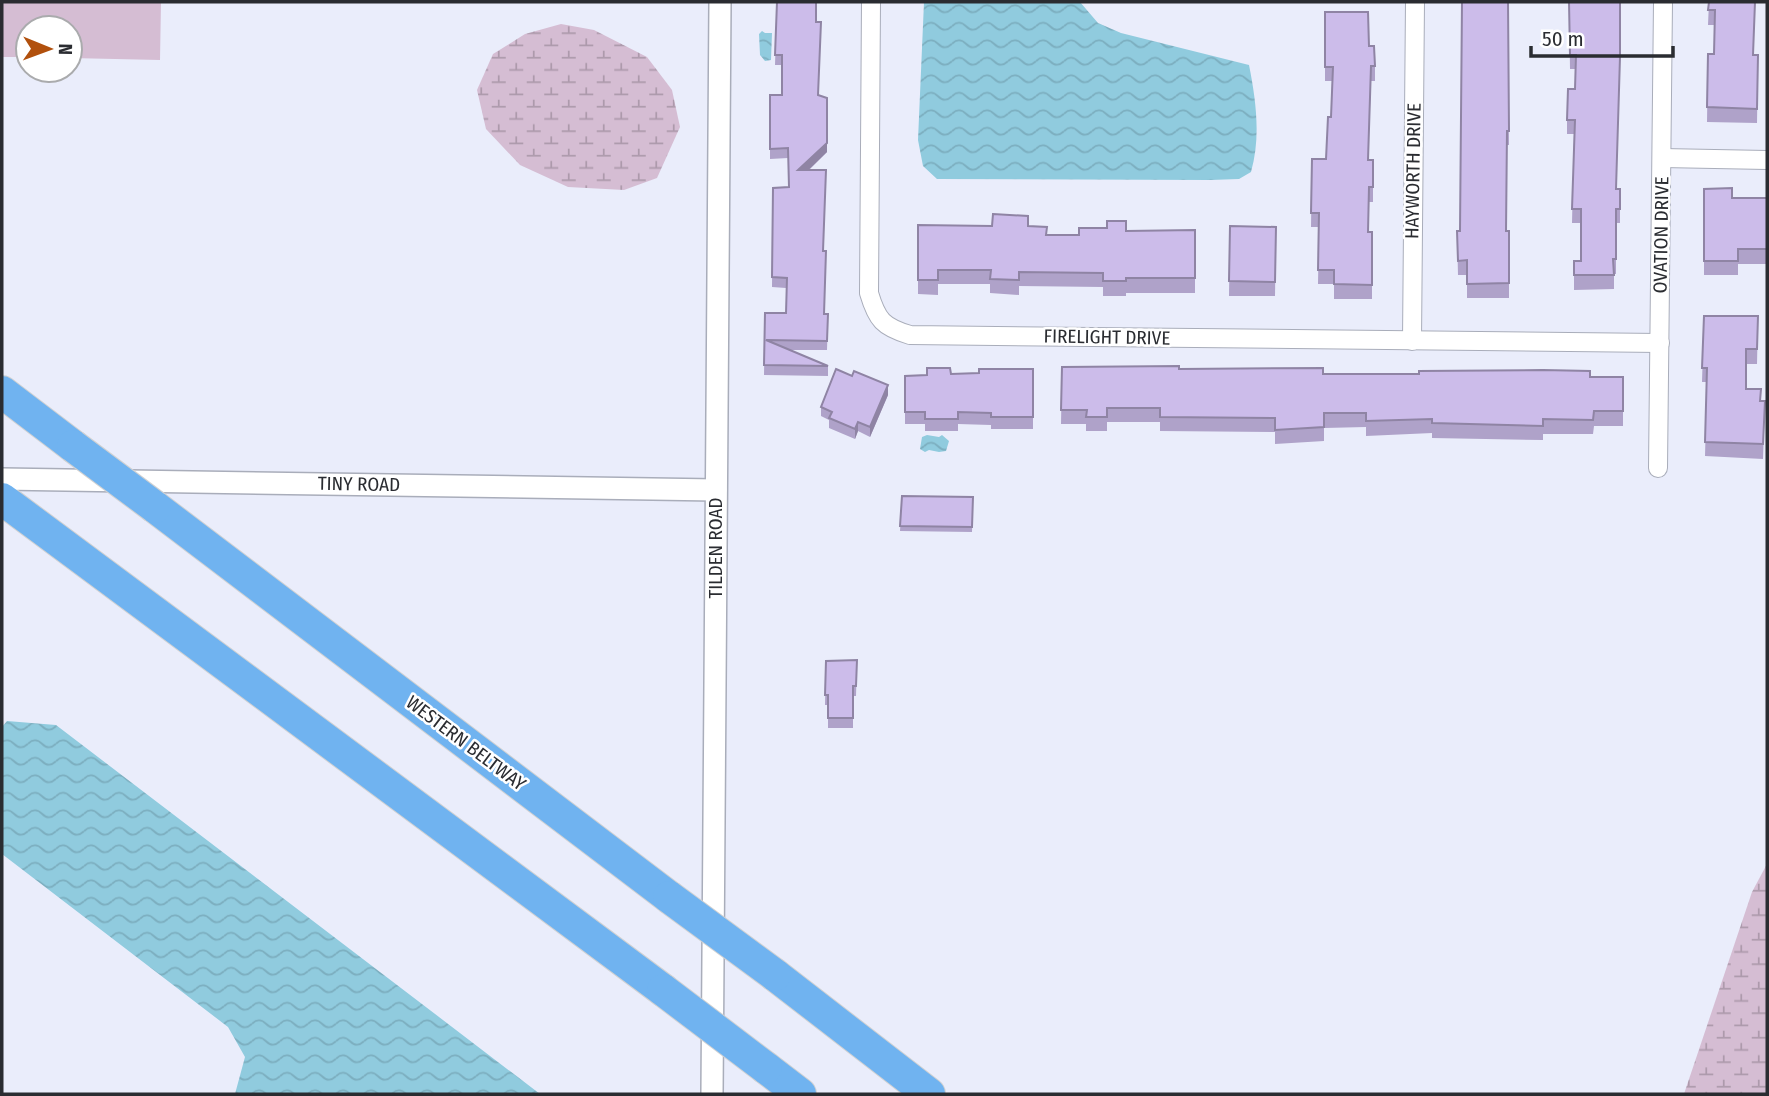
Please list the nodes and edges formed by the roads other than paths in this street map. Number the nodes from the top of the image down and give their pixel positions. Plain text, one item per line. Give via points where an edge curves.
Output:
1 (720, 2) edge
2 (871, 2) edge
3 (1415, 2) edge
4 (1663, 2) edge
5 (1662, 158) junction
6 (1767, 160) edge
7 (1412, 341) junction
8 (1660, 344) junction
9 (2, 392) edge
10 (1658, 468) dead end
11 (2, 478) edge
12 (716, 490) junction
13 (2, 499) edge
14 (712, 1094) edge
15 (800, 1094) edge
16 (929, 1094) edge

1 - 12 street, TILDEN ROAD
2 - 7 street, FIRELIGHT DRIVE via 869,293 875,314 889,329 910,335
3 - 7 street, HAYWORTH DRIVE
4 - 5 street, OVATION DRIVE
5 - 6 street
5 - 8 street, OVATION DRIVE
7 - 8 street, FIRELIGHT DRIVE
8 - 10 street, OVATION DRIVE
9 - 16 highway, WESTERN BELTWAY, bridge
11 - 12 street, TINY ROAD
12 - 14 street, TILDEN ROAD
13 - 15 highway, bridge

